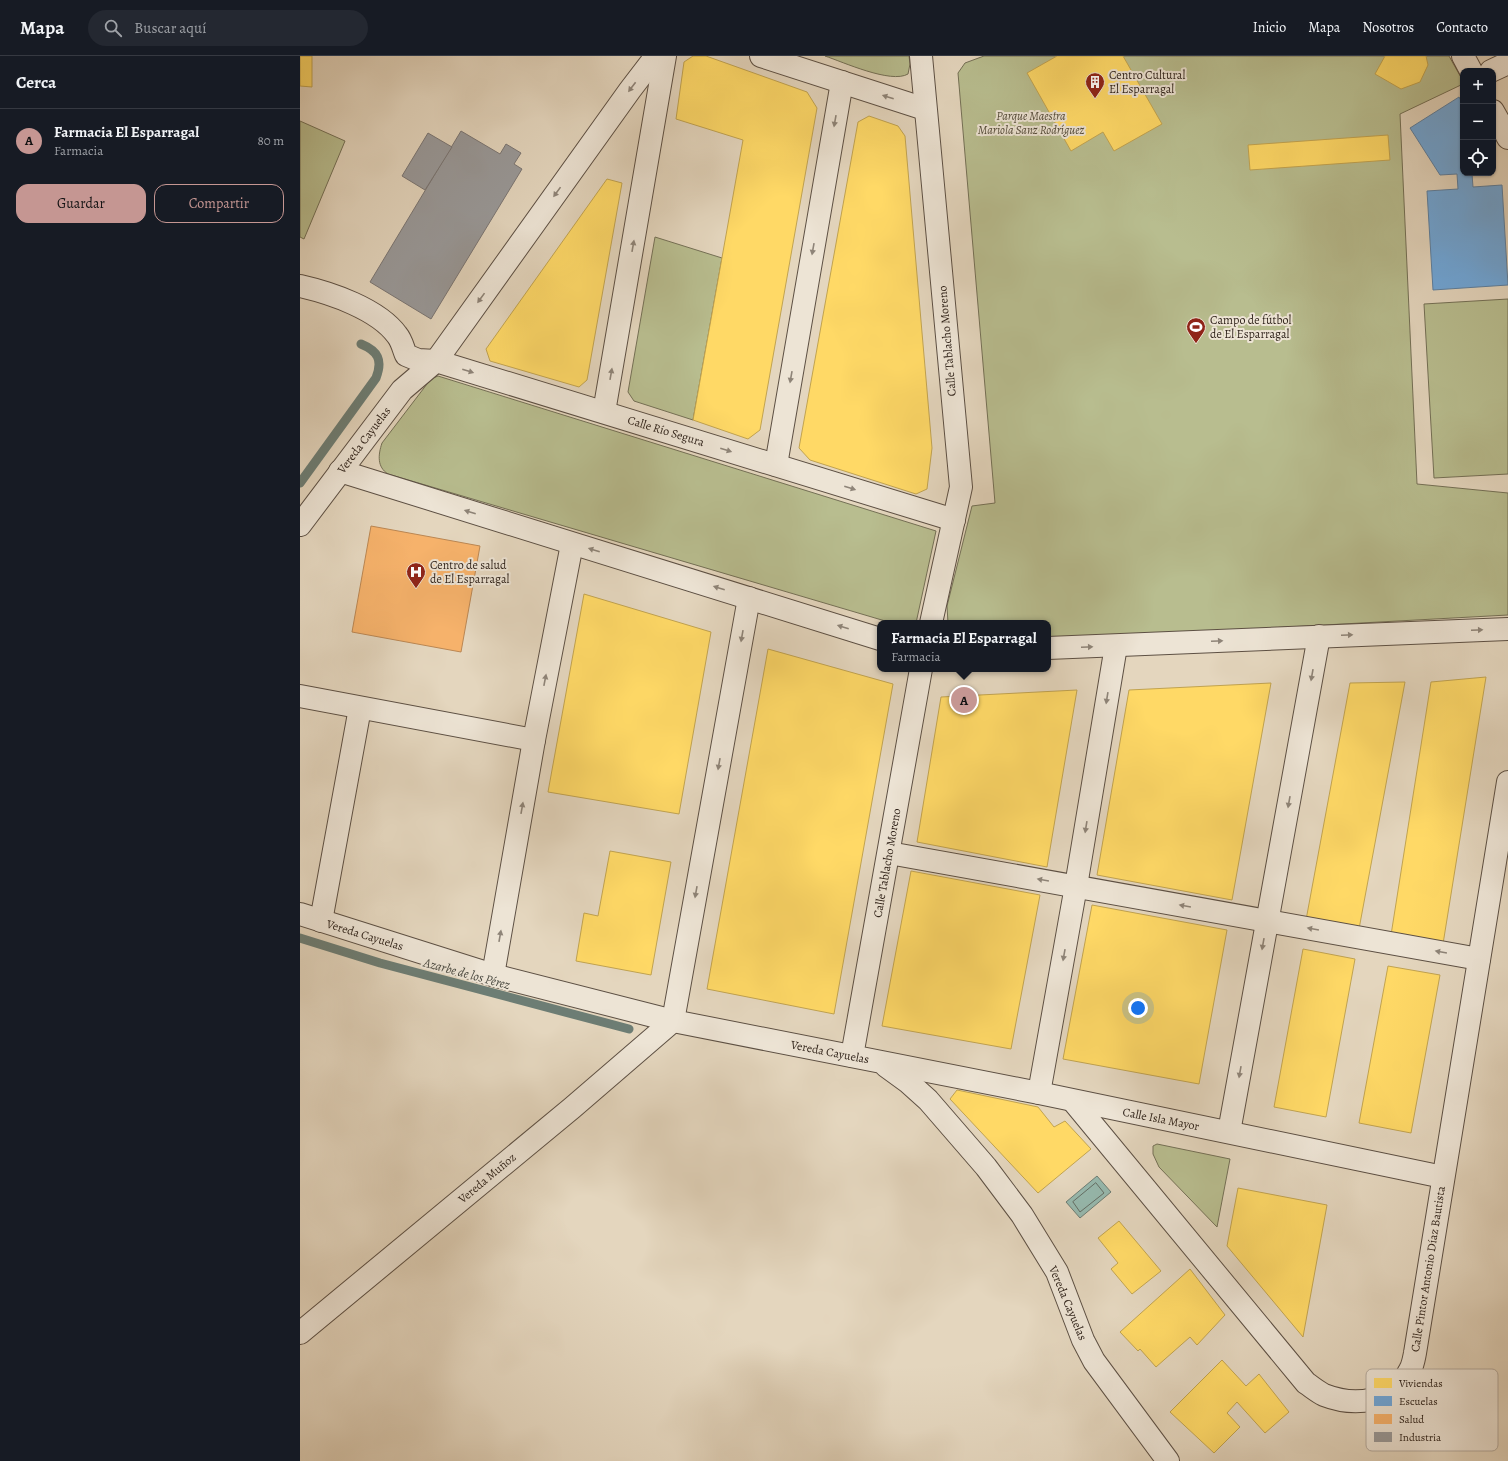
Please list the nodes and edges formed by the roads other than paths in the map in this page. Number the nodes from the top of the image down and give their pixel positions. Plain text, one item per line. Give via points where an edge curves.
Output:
1 (656, 56) edge
2 (665, 56) edge
3 (761, 56) edge
4 (921, 56) edge
5 (1463, 56) edge
6 (1508, 63) edge
7 (1469, 68) edge
8 (1496, 69) edge
9 (842, 82) junction
10 (925, 109) junction
11 (1496, 116) edge
12 (1508, 138) edge
13 (300, 286) edge
14 (436, 361) junction
15 (604, 412) junction
16 (776, 465) junction
17 (340, 471) junction
18 (954, 520) junction
19 (300, 525) edge
20 (572, 544) junction
21 (749, 598) junction
22 (932, 620) edge
23 (1508, 629) edge
24 (1319, 636) junction
25 (877, 638) edge
26 (1116, 646) junction
27 (1051, 648) edge
28 (920, 672) edge
29 (300, 696) edge
30 (360, 708) junction
31 (534, 740) junction
32 (1508, 782) edge
33 (889, 854) junction
34 (1076, 886) junction
35 (300, 914) edge
36 (321, 921) junction
37 (1268, 921) junction
38 (1479, 958) junction
39 (493, 975) junction
40 (673, 1022) junction
41 (852, 1056) junction
42 (879, 1061) junction
43 (1039, 1093) junction
44 (1074, 1101) junction
45 (1229, 1132) junction
46 (1443, 1177) junction
47 (300, 1333) edge
48 (1411, 1369) edge
49 (1366, 1400) edge
50 (1168, 1461) edge

1 -> 14 street, Vereda Cayuelas
15 -> 2 street
3 - 9 street
4 - 10 street, Calle Tablacho Moreno
5 - 7 street
6 - 8 street
10 -> 9 street
9 -> 16 street
10 - 18 street, Calle Tablacho Moreno via 961,487
11 - 12 street
13 - 14 street, Calle Río Segura via 357,306 392,329 402,343 406,355 418,360
14 -> 15 street, Calle Río Segura
14 - 17 street, Vereda Cayuelas via 402,390
15 -> 16 street, Calle Río Segura
16 -> 18 street, Calle Río Segura
17 - 19 street, Vereda Cayuelas
20 -> 17 street
18 - 22 street, Calle Tablacho Moreno
21 -> 20 street
31 -> 20 street
25 -> 21 street
21 -> 40 street
24 -> 23 street
26 -> 24 street
24 -> 37 street
27 -> 26 street
26 -> 34 street
28 - 33 street, Calle Tablacho Moreno
29 - 30 street
30 - 31 street
30 - 36 street
39 -> 31 street
32 - 38 street, Calle Pintor Antonio Díaz Bautista
34 -> 33 street
33 - 41 street, Calle Tablacho Moreno
37 -> 34 street
34 -> 43 street
35 - 36 street, Vereda Cayuelas
36 - 39 street, Vereda Cayuelas
38 -> 37 street
37 -> 45 street
38 - 46 street, Calle Pintor Antonio Díaz Bautista
39 - 40 street, Vereda Cayuelas
40 - 41 street, Vereda Cayuelas
40 - 47 street, Vereda Muñoz
41 - 42 street, Vereda Cayuelas
42 - 43 street, Calle Isla Mayor
42 - 50 street, Vereda Cayuelas via 928,1100 986,1166 1022,1215 1057,1272 1083,1340 1094,1361
43 - 44 street, Calle Isla Mayor
44 - 45 street, Calle Isla Mayor
44 - 49 street, Calle Pintor Antonio Díaz Bautista via 1306,1383 1322,1394 1337,1399 1355,1402
45 - 46 street, Calle Isla Mayor
46 - 48 street, Calle Pintor Antonio Díaz Bautista

